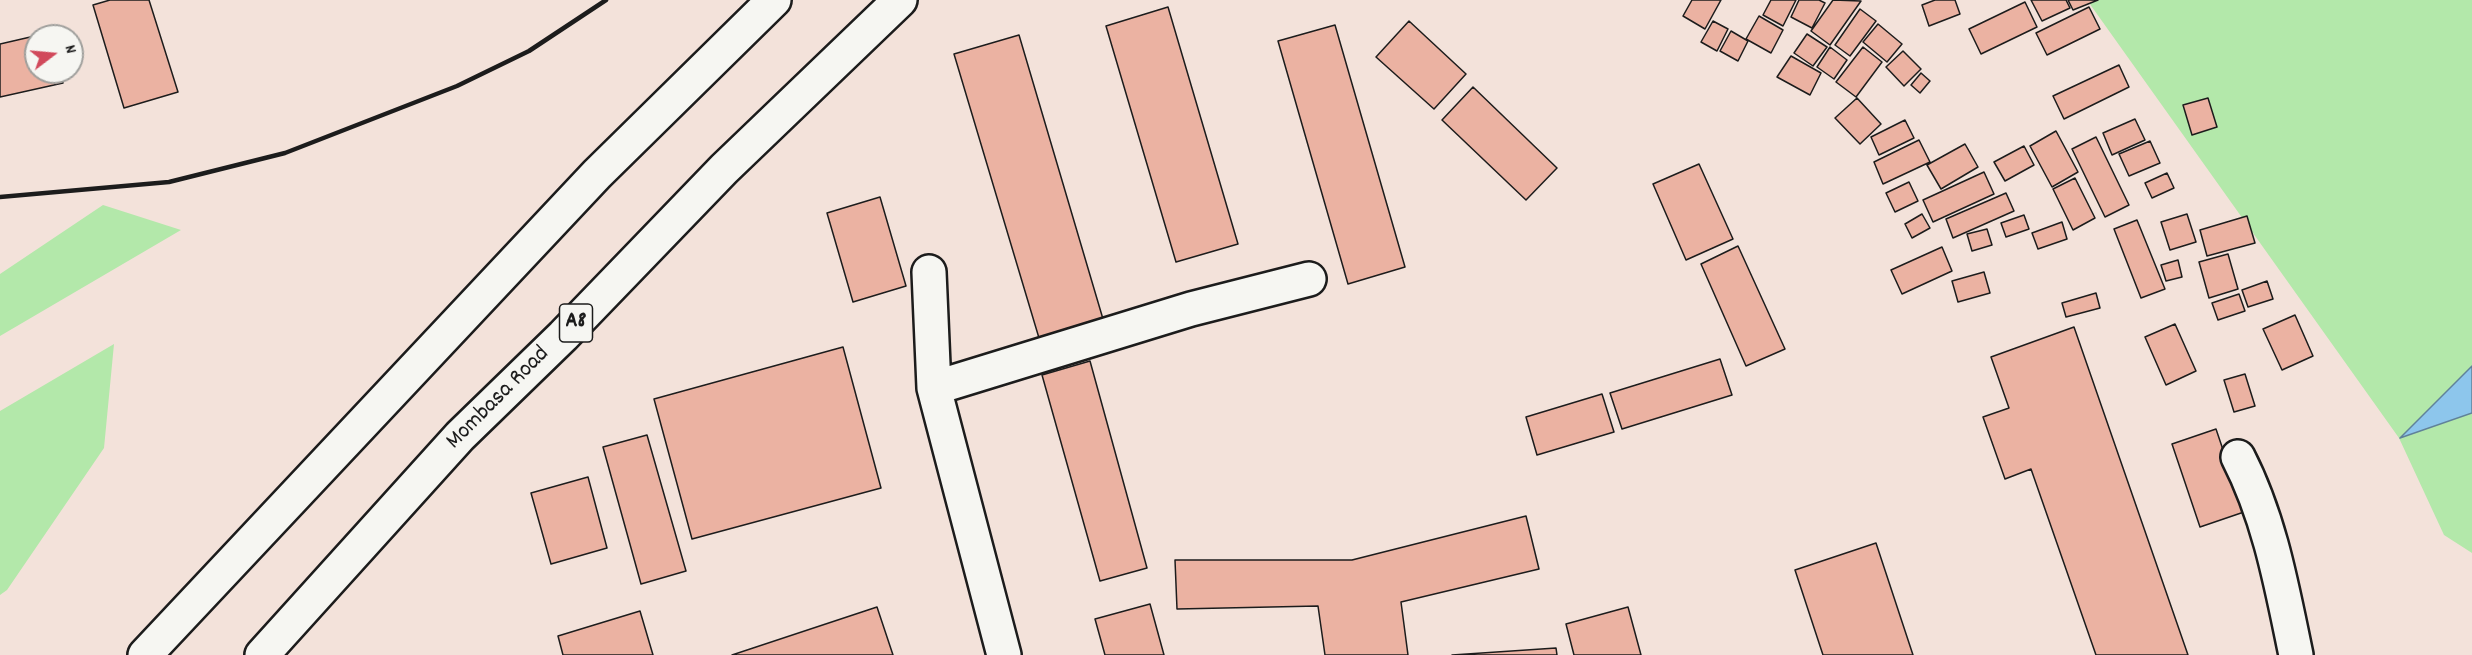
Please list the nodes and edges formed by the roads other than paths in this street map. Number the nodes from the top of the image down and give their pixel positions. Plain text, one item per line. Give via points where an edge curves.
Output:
1 (774, 0) edge
2 (900, 0) edge
3 (929, 272) dead end
4 (1309, 279) dead end
5 (934, 388) junction
6 (2238, 458) dead end
7 (145, 655) edge
8 (262, 655) edge
9 (1004, 655) edge
10 (2296, 655) edge

1 - 7 main road via 581,190
2 - 8 main road, Mombasa Road / A8 via 724,169 460,436
3 - 5 main road
4 - 5 main road via 1191,309
5 - 9 main road
6 - 10 main road via 2253,486 2270,540

